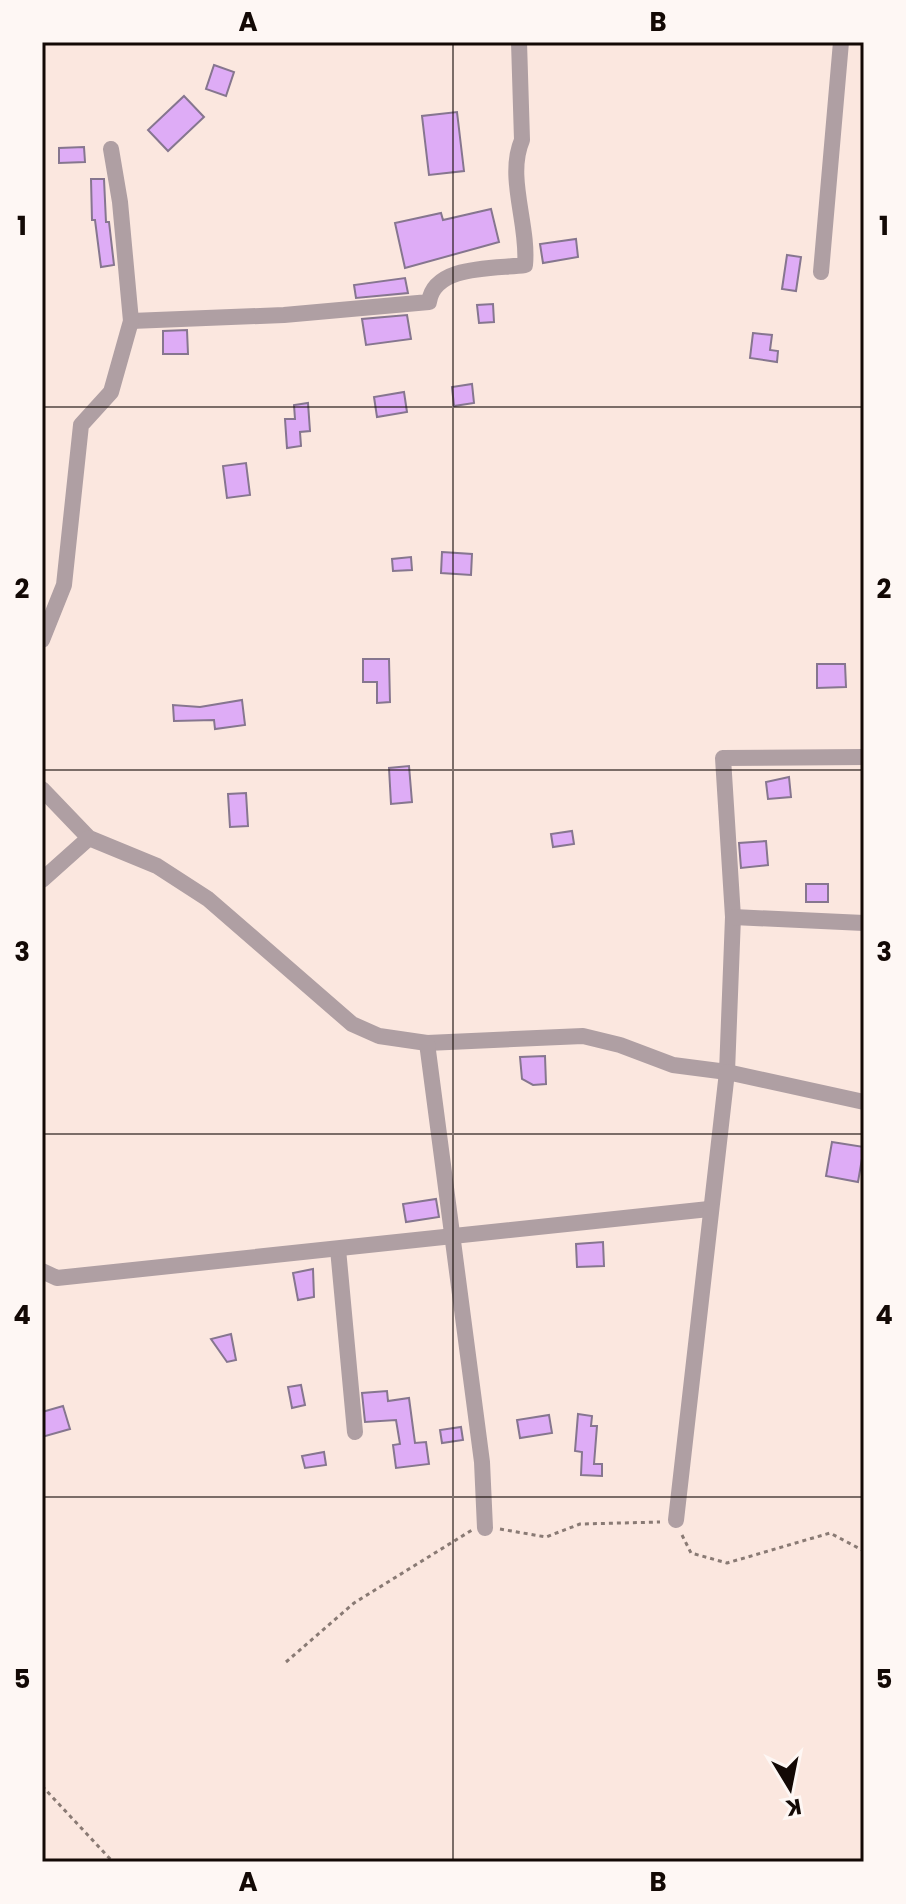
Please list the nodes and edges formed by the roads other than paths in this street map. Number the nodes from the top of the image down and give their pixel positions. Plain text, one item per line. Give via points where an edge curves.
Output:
1 (519, 42) edge
2 (841, 42) edge
3 (111, 149) dead end
4 (821, 272) dead end
5 (131, 321) junction
6 (42, 640) edge
7 (864, 757) edge
8 (42, 789) edge
9 (89, 838) junction
10 (42, 880) edge
11 (733, 917) junction
12 (864, 923) edge
13 (427, 1043) junction
14 (727, 1072) junction
15 (864, 1102) edge
16 (709, 1209) junction
17 (451, 1238) junction
18 (338, 1249) junction
19 (42, 1271) edge
20 (355, 1432) dead end
21 (676, 1520) road end
22 (485, 1528) road end

1 - 5 street via 522,140 516,154 527,235 525,265 446,277 433,289 429,302
2 - 4 street
3 - 5 street
5 - 6 street via 111,392 81,425 64,585
7 - 11 street via 723,758
8 - 9 street
9 - 10 street
9 - 13 street via 157,866 208,899 352,1024 379,1036
11 - 12 street
11 - 14 street
13 - 14 street via 583,1036 673,1065
13 - 17 street
14 - 15 street
14 - 16 street
16 - 17 street
16 - 21 street
17 - 18 street
17 - 22 street via 482,1462
18 - 19 street via 57,1278
18 - 20 street

